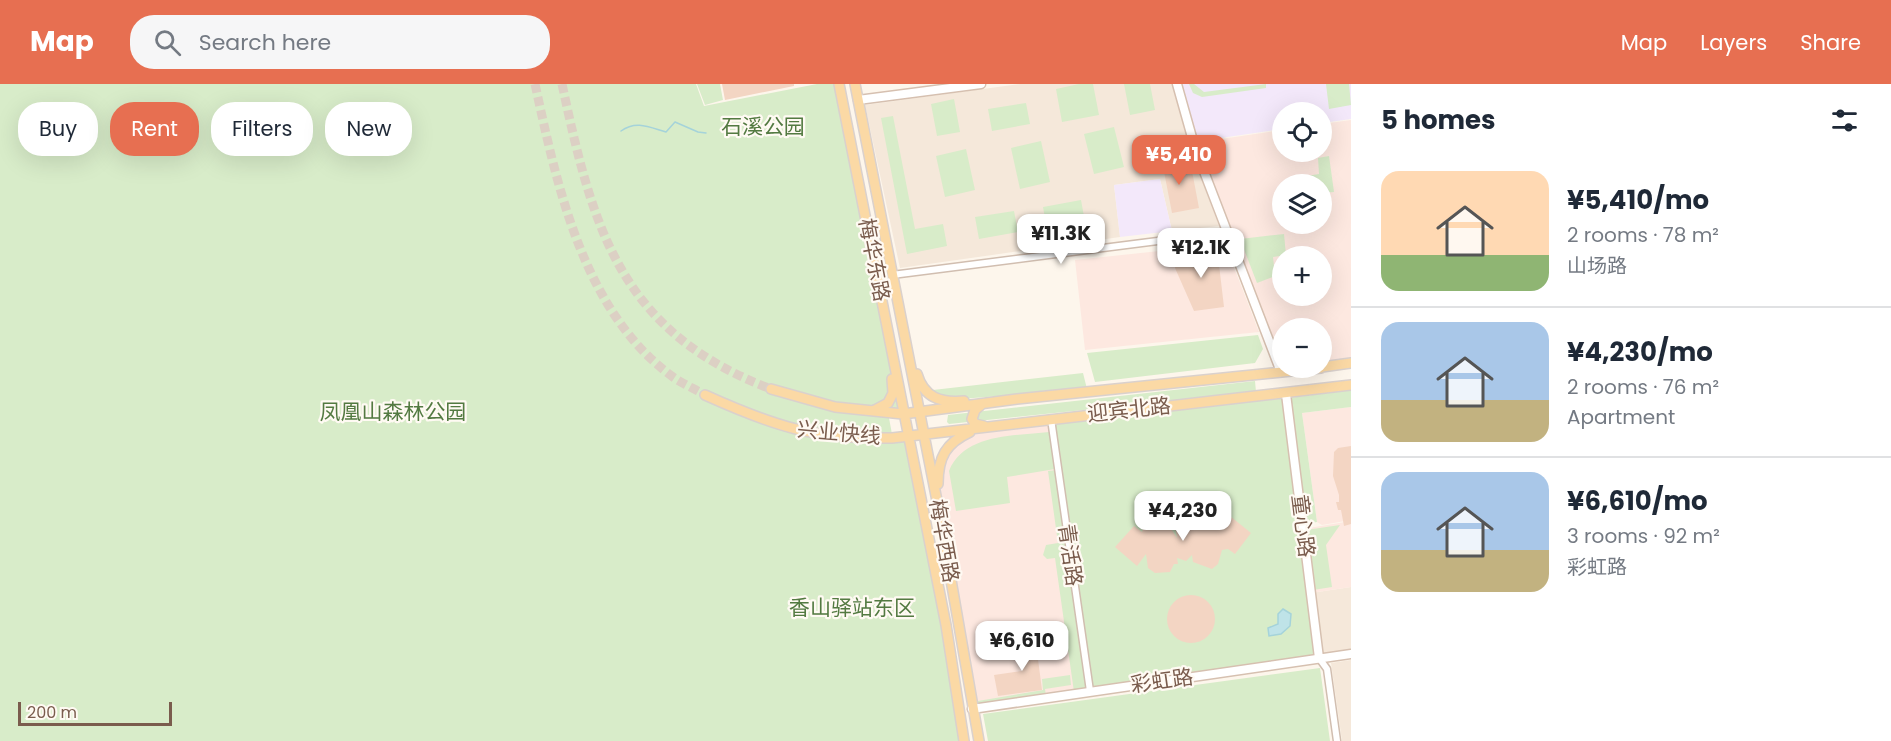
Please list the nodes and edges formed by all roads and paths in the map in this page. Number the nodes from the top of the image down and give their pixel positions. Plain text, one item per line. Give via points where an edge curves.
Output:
1 (839, 84) edge
2 (855, 84) edge
3 (981, 84) edge
4 (1177, 84) edge
5 (858, 100) junction
6 (1228, 232) junction
7 (892, 274) junction
8 (896, 298) junction
9 (882, 305) junction
10 (1272, 348) edge
11 (1351, 363) edge
12 (1332, 366) edge
13 (1272, 373) edge
14 (1351, 385) edge
15 (771, 389) tunnel mouth
16 (1286, 394) junction
17 (705, 395) tunnel mouth
18 (1017, 399) junction
19 (981, 405) junction
20 (870, 411) junction
21 (920, 413) junction
22 (903, 414) junction
23 (1051, 419) junction
24 (983, 427) junction
25 (924, 435) junction
26 (908, 437) junction
27 (939, 510) junction
28 (1351, 654) edge
29 (1319, 658) junction
30 (1090, 691) junction
31 (972, 709) junction
32 (964, 741) edge
33 (979, 741) edge
34 (1337, 741) edge

1 - 9 main road, 梅华东路
2 - 5 main road, 梅华东路
3 - 5 street
4 - 6 street via 1195,148
5 - 7 main road, 梅华东路
6 - 7 street
6 - 10 street
7 - 8 main road, 梅华东路
8 - 18 main road via 906,321 920,382 930,396 950,402
8 - 21 main road, 梅华东路
9 - 20 main road via 892,393 885,406
9 - 22 main road, 梅华东路
11 - 12 main road, 迎宾北路
13 - 18 main road, 迎宾北路
14 - 16 main road, 迎宾北路
15 - 20 main road, 兴业快线 via 823,404
16 - 23 main road, 迎宾北路
16 - 29 street, 童心路
17 - 26 main road, 兴业快线 via 802,433 851,438
18 - 19 main road, 迎宾北路
19 - 21 main road, 迎宾北路
19 - 24 main road via 972,419
20 - 22 main road, 兴业快线
21 - 22 main road, 迎宾北路
21 - 25 main road, 梅华西路
22 - 26 main road, 梅华东路
23 - 24 main road, 迎宾北路
23 - 30 street, 青活路
24 - 25 main road, 迎宾北路
24 - 27 main road via 956,439 944,450 938,470
25 - 26 main road, 迎宾北路
25 - 27 main road, 梅华西路
26 - 32 main road, 梅华西路 via 946,625
27 - 31 main road, 梅华西路
28 - 29 street, 彩虹路
29 - 30 street, 彩虹路
29 - 34 street via 1327,669
30 - 31 street, 彩虹路
31 - 33 main road, 梅华西路

